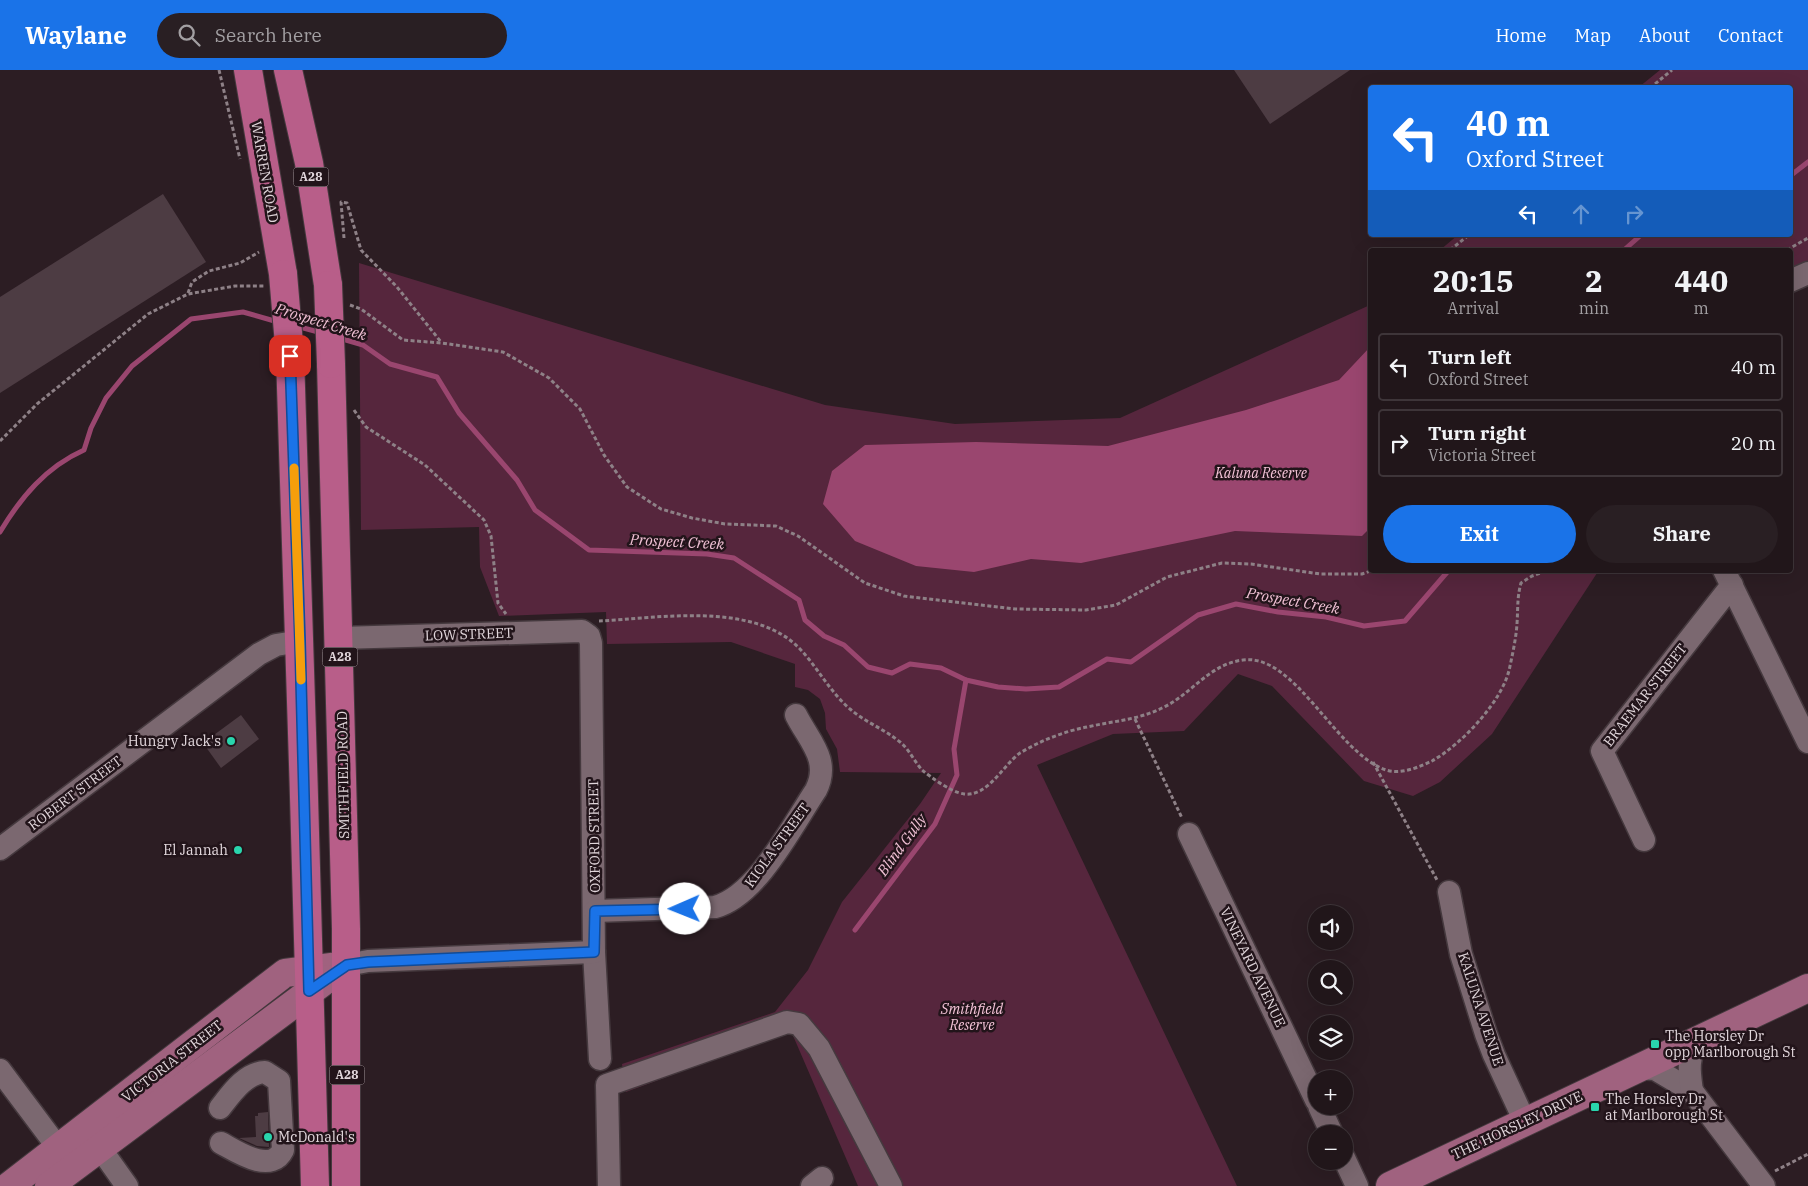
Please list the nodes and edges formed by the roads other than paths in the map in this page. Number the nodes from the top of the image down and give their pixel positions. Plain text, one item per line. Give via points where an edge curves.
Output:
1 (248, 70) edge
2 (288, 70) edge
3 (1808, 273) edge
4 (1793, 280) edge
5 (1728, 578) edge
6 (340, 638) junction
7 (300, 641) junction
8 (591, 643) joint
9 (796, 715) dead end
10 (1808, 742) edge
11 (1189, 834) road end
12 (1644, 840) dead end
13 (0, 849) edge
14 (1449, 892) road end
15 (595, 911) junction
16 (594, 952) junction
17 (347, 965) junction
18 (308, 980) junction
19 (1808, 988) edge
20 (1699, 1039) junction
21 (600, 1059) dead end
22 (1637, 1068) junction
23 (0, 1070) edge
24 (1308, 1083) edge
25 (1692, 1091) junction
26 (220, 1108) dead end
27 (1525, 1122) junction
28 (221, 1142) dead end
29 (100, 1148) junction
30 (65, 1158) junction
31 (1350, 1170) edge
32 (9, 1186) edge
33 (49, 1186) edge
34 (127, 1186) edge
35 (315, 1186) edge
36 (346, 1186) edge
37 (609, 1186) edge
38 (891, 1186) edge
39 (1357, 1186) edge
40 (1390, 1186) edge
41 (1764, 1186) edge

1 - 7 highway, WARREN ROAD / A28, bridge via 283,274 290,356
2 - 6 highway, SMITHFIELD ROAD / A28, bridge via 309,164 328,285
3 - 4 street
5 - 10 street
5 - 12 street, BRAEMAR STREET via 1602,751
6 - 8 street, LOW STREET via 582,631 589,636
6 - 17 highway, SMITHFIELD ROAD / A28
7 - 13 street, ROBERT STREET via 276,645 259,654
7 - 18 highway, A28
8 - 15 street, OXFORD STREET
9 - 15 street, KIOLA STREET via 820,756 821,776 816,790 750,886 730,902 715,907
11 - 24 street, VINEYARD AVENUE
14 - 27 street, KALUNA AVENUE via 1461,954 1486,1034
15 - 16 street, OXFORD STREET
16 - 17 street, VICTORIA STREET
16 - 21 street, OXFORD STREET
17 - 18 main road, VICTORIA STREET
17 - 36 highway, SMITHFIELD ROAD / A28
18 - 29 main road, VICTORIA STREET
18 - 30 main road, VICTORIA STREET via 286,973 281,976
18 - 35 highway, A28
19 - 20 main road, THE HORSLEY DRIVE
20 - 22 main road, THE HORSLEY DRIVE
20 - 25 street via 1688,1062
22 - 25 street via 1655,1069
22 - 27 main road, THE HORSLEY DRIVE
23 - 30 street
25 - 41 street
26 - 28 street via 238,1086 253,1075 265,1072 279,1081 283,1150 279,1155 265,1161 257,1160
27 - 40 main road, THE HORSLEY DRIVE
29 - 30 main road, VICTORIA STREET
29 - 34 street
30 - 32 main road, VICTORIA STREET
30 - 33 main road, VICTORIA STREET
31 - 39 street
37 - 38 street via 607,1085 787,1022 799,1024 819,1048

